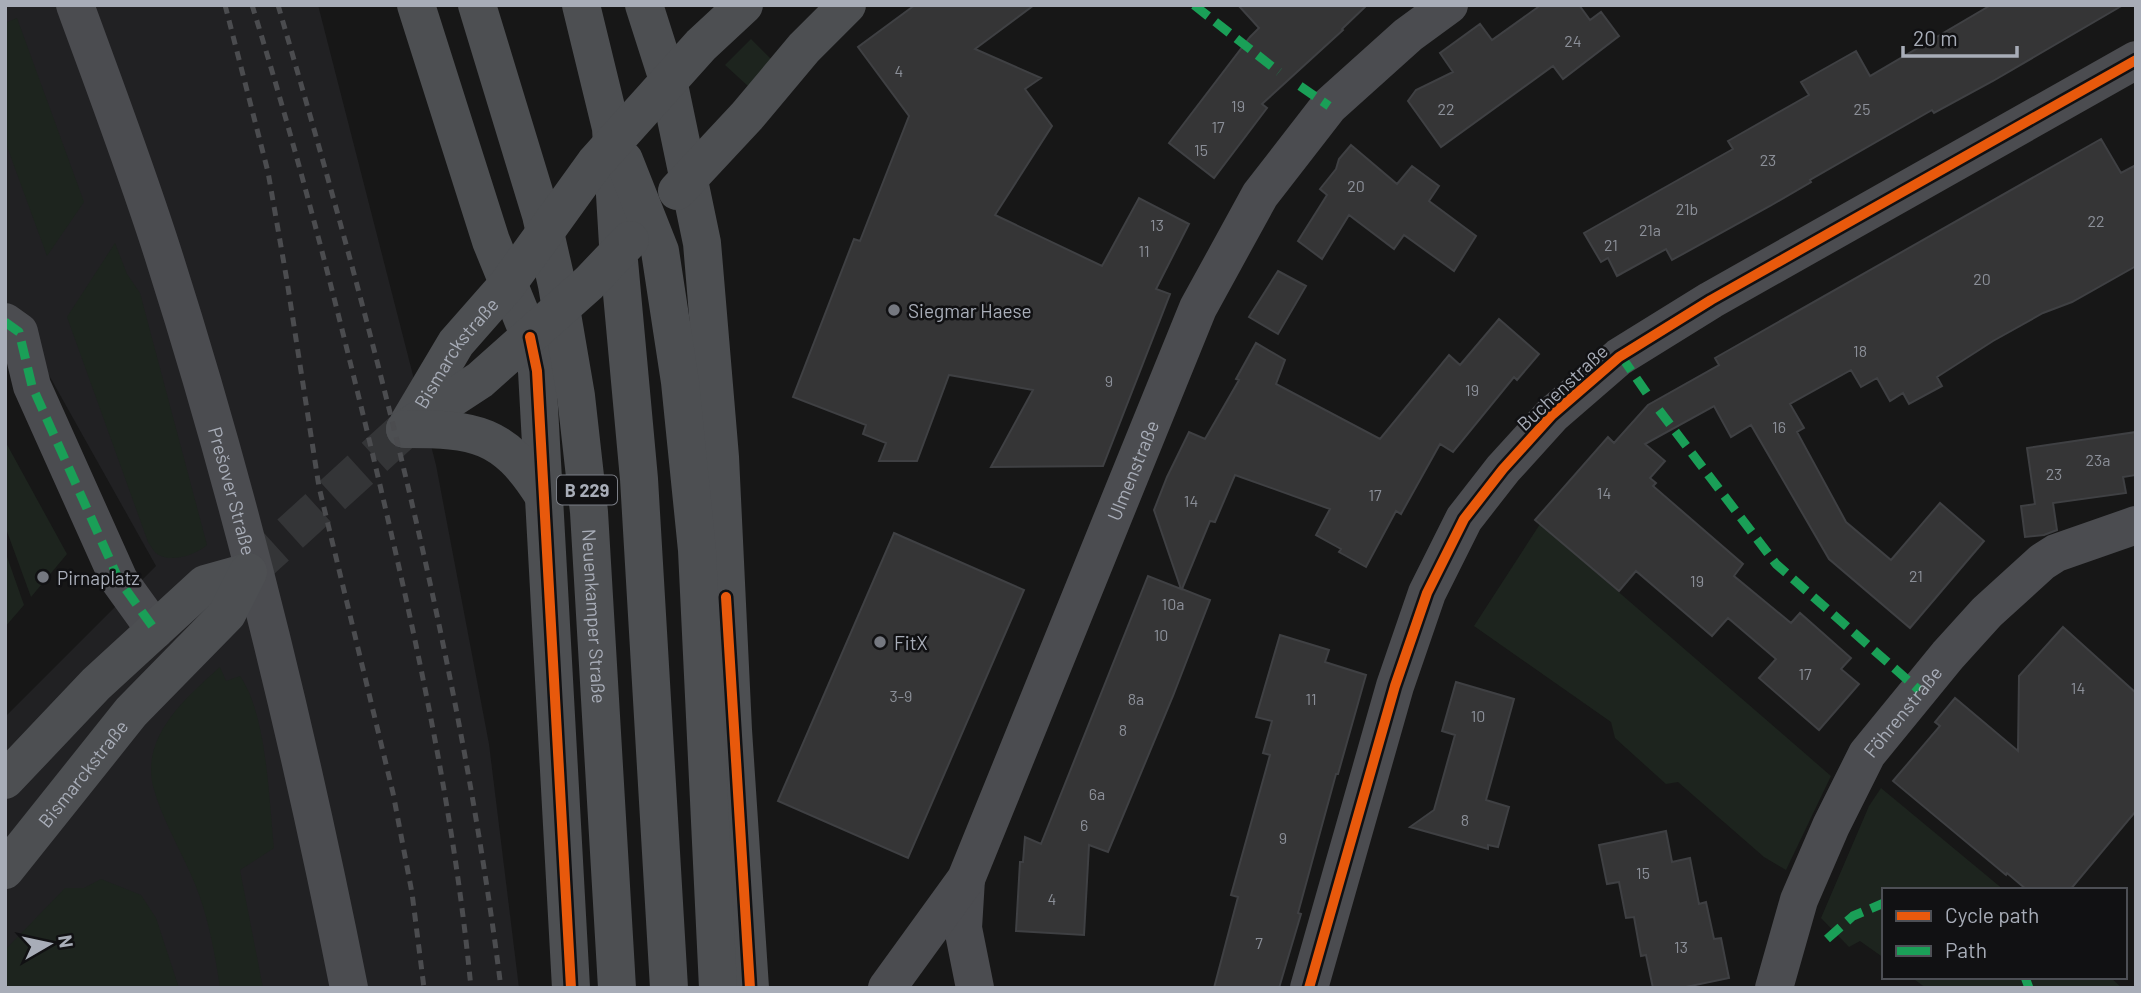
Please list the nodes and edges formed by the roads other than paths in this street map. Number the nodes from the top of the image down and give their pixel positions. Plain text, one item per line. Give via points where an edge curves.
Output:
1 (75, 5) edge
2 (416, 5) edge
3 (477, 5) edge
4 (581, 5) edge
5 (644, 5) edge
6 (744, 5) edge
7 (847, 5) edge
8 (1449, 5) edge
9 (2136, 60) edge
10 (668, 80) junction
11 (611, 128) junction
12 (690, 177) junction
13 (507, 285) junction
14 (5, 322) edge
15 (530, 337) junction
16 (405, 429) junction
17 (543, 495) junction
18 (2136, 525) edge
19 (155, 630) junction
20 (5, 780) edge
21 (5, 870) edge
22 (966, 879) junction
23 (349, 988) edge
24 (571, 988) edge
25 (617, 988) edge
26 (669, 988) edge
27 (718, 988) edge
28 (750, 988) edge
29 (887, 988) edge
30 (975, 988) edge
31 (1308, 988) edge
32 (1774, 988) edge

1 - 23 street, Prešover Straße via 164,257 232,488 276,659
2 - 13 main road, B 229
3 - 25 main road, Neuenkamper Straße / B 229 via 541,215 574,383 589,512
4 - 11 main road, B 229
5 - 10 main road
6 - 10 main road, Bismarckstraße
7 - 12 main road, Bismarckstraße
8 - 22 street, Ulmenstraße via 1329,106 1260,195 1198,308
9 - 31 street, Buchenstraße via 1711,300 1619,357 1552,415 1503,469 1464,519 1427,593 1395,685
10 - 12 main road
10 - 13 main road, Bismarckstraße via 575,188
11 - 26 main road, B 229 via 639,480
11 - 27 main road via 660,251 680,382 697,550
12 - 15 main road, Bismarckstraße via 595,277
12 - 28 main road via 702,243 720,457
13 - 15 main road, B 229
13 - 16 main road, Bismarckstraße via 456,343
14 - 19 street via 19,332 32,386 119,580
15 - 16 main road, Bismarckstraße via 480,380
15 - 17 main road, B 229 via 537,371
16 - 17 main road via 449,429 491,440 515,457
17 - 24 main road, B 229
18 - 32 street, Föhrenstraße via 2042,562 1987,612 1867,754 1799,900
19 - 20 main road, Bismarckstraße via 96,684
19 - 21 main road, Bismarckstraße via 205,584 248,572 227,614 131,712
22 - 29 street, Ulmenstraße
22 - 30 street via 963,928

